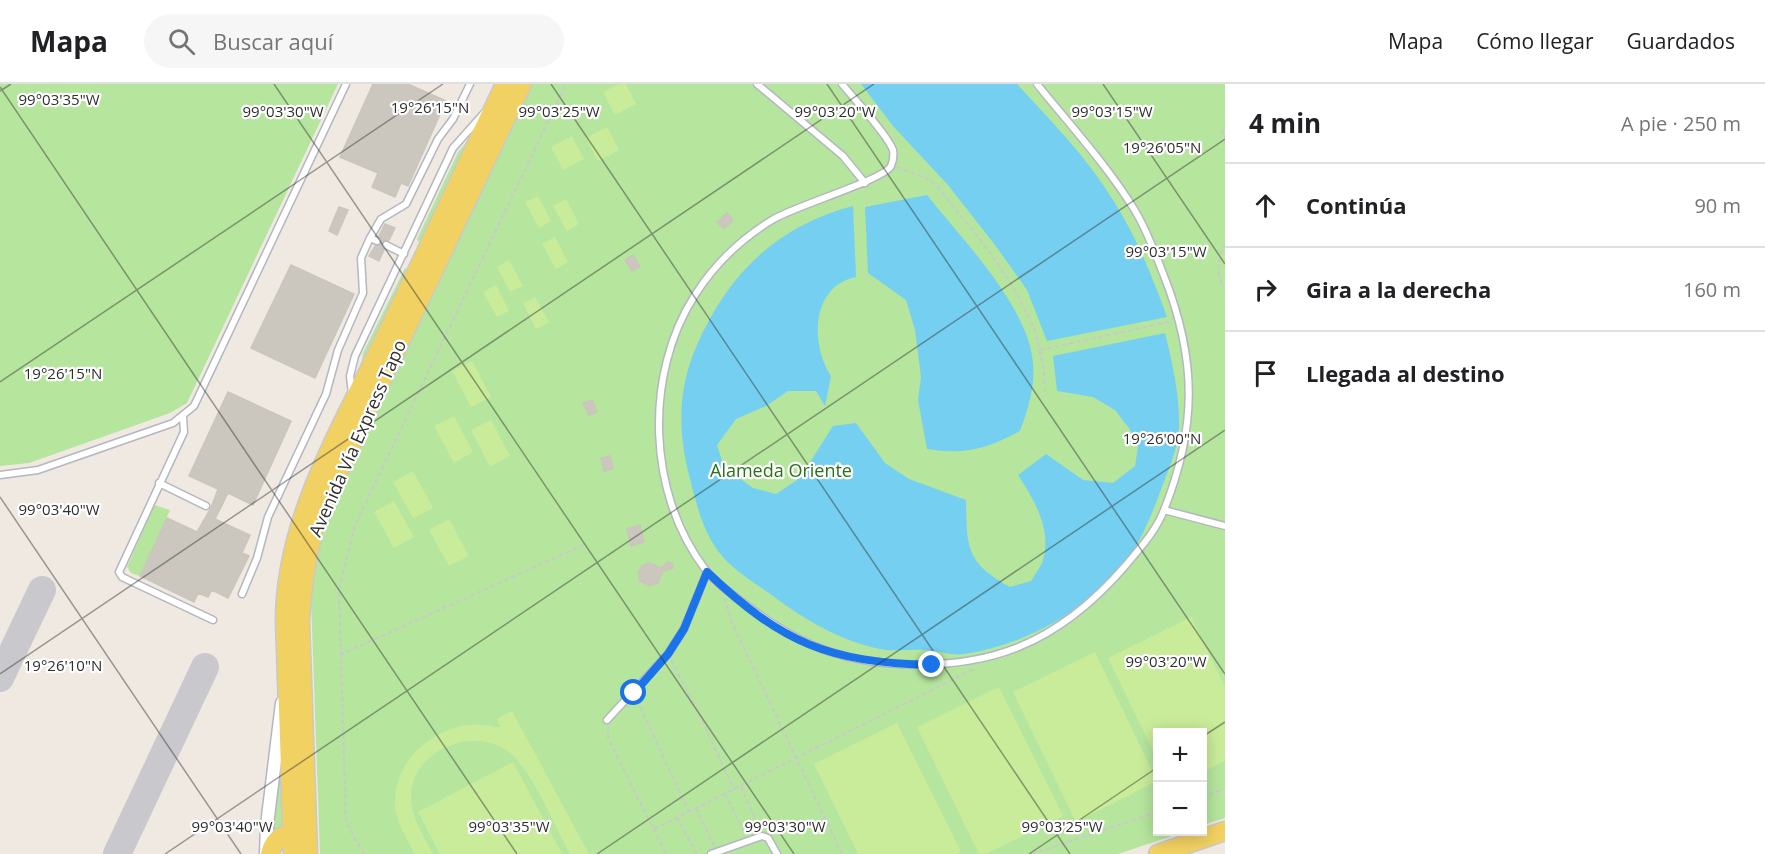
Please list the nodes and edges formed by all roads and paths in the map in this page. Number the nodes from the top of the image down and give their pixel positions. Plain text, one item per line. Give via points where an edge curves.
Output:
1 (470, 84) edge
2 (506, 84) edge
3 (522, 84) edge
4 (566, 84) edge
5 (757, 84) edge
6 (842, 84) edge
7 (1037, 84) edge
8 (345, 86) edge
9 (497, 102) junction
10 (1225, 128) edge
11 (1224, 134) edge
12 (1225, 145) edge
13 (892, 165) junction
14 (865, 183) junction
15 (1225, 243) edge
16 (386, 245) dead end
17 (404, 254) junction
18 (1225, 289) edge
19 (1179, 319) junction
20 (1040, 350) junction
21 (1045, 395) dead end
22 (353, 404) junction
23 (183, 417) junction
24 (0, 475) edge
25 (159, 483) junction
26 (206, 506) dead end
27 (1164, 510) junction
28 (1225, 526) edge
29 (585, 544) dead end
30 (707, 572) junction
31 (720, 584) junction
32 (242, 594) dead end
33 (213, 620) dead end
34 (668, 654) junction
35 (340, 656) junction
36 (981, 660) junction
37 (287, 678) junction
38 (634, 693) junction
39 (607, 720) joint
40 (796, 759) junction
41 (741, 786) junction
42 (734, 789) junction
43 (1225, 789) edge
44 (725, 794) junction
45 (1207, 796) edge
46 (696, 808) junction
47 (689, 812) junction
48 (1153, 814) edge
49 (677, 817) junction
50 (654, 829) junction
51 (1225, 831) edge
52 (300, 834) junction
53 (762, 836) junction
54 (749, 840) junction
55 (714, 853) edge
56 (268, 854) edge
57 (293, 854) edge
58 (298, 854) edge
59 (308, 854) edge
60 (364, 854) edge
61 (666, 854) edge
62 (697, 854) edge
63 (777, 854) edge
64 (842, 854) edge
65 (1032, 854) edge
66 (1158, 854) edge

1 - 32 lane via 406,204 381,219 361,258 363,293 338,350 326,394 268,517
2 - 9 main road, Avenida Vía Express Tapo
3 - 52 main road, Avenida Vía Express Tapo via 320,510 310,540 300,621
4 - 35 path via 355,525 339,590
5 - 14 lane via 843,156
6 - 13 lane via 889,144 894,156
7 - 19 lane via 1133,208 1155,252
8 - 23 lane via 194,406
9 - 17 lane via 453,148
9 - 22 main road, Avenida Vía Express Tapo
10 - 11 path
11 - 12 path
13 - 14 lane via 881,176
13 - 20 path via 937,186 986,247 1026,309
14 - 30 lane via 775,218 743,240 710,274 679,324 663,375 659,428 672,505 683,533
15 - 18 path via 1218,271
16 - 17 lane
17 - 22 lane via 355,356 350,376
19 - 20 path
19 - 27 lane via 1189,367 1190,396 1186,438
20 - 21 path
22 - 37 main road, Avenida Vía Express Tapo via 306,508 292,550 285,604
23 - 24 lane via 38,470
23 - 25 lane via 184,432
25 - 26 lane
25 - 33 lane via 119,574
27 - 28 lane
27 - 36 lane via 1157,525 1115,578 1071,620 1014,649
29 - 35 path
30 - 31 lane
30 - 34 lane via 684,629
31 - 36 lane via 778,630 824,652 903,664
31 - 40 path via 732,623
34 - 38 lane
34 - 42 path
35 - 60 path via 346,822
36 - 40 path via 969,673
37 - 52 main road, Avenida Vía Express Tapo
37 - 56 street via 278,726
38 - 39 lane
38 - 47 path
39 - 50 path via 608,738
40 - 41 path
40 - 64 path
41 - 42 path
41 - 53 path
42 - 44 path
43 - 45 path
44 - 46 path
44 - 54 path
46 - 47 path
46 - 55 path
47 - 49 path
48 - 65 path
49 - 50 path
49 - 62 path
50 - 61 path
51 - 66 main road
52 - 56 main road via 278,837
52 - 57 main road, Avenida Vía Express Tapo
52 - 59 main road, Avenida Vía Express Tapo
53 - 54 lane
53 - 63 lane
54 - 55 lane
58 - 59 street

